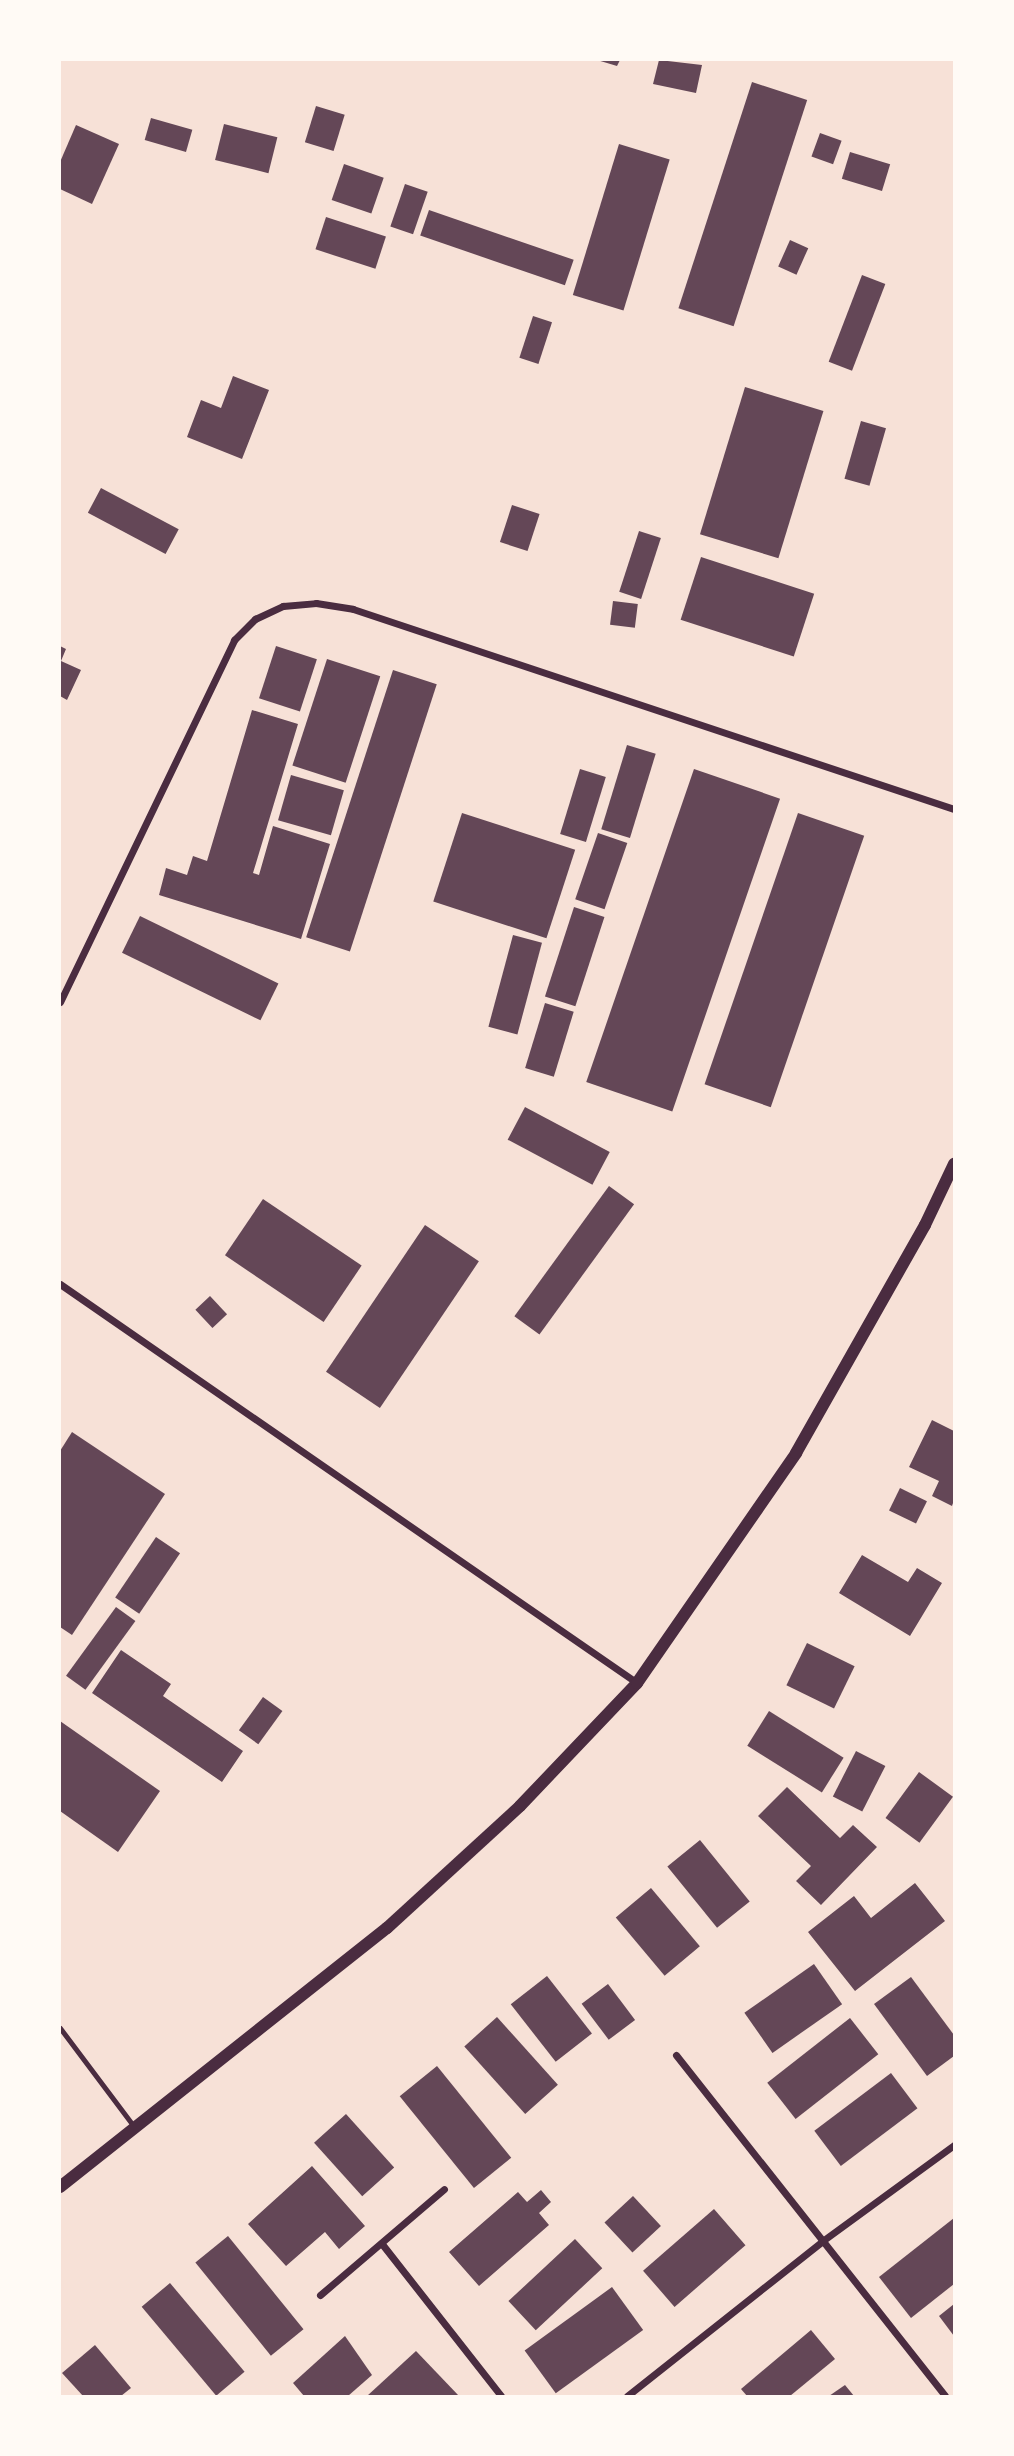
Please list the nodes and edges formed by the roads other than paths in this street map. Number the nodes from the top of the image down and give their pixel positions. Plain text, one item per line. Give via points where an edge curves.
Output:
1 (954, 808) edge
2 (60, 1002) edge
3 (954, 1164) edge
4 (60, 1284) edge
5 (637, 1683) junction
6 (60, 2028) edge
7 (676, 2055) dead end
8 (135, 2128) junction
9 (954, 2144) edge
10 (60, 2187) edge
11 (444, 2189) dead end
12 (821, 2242) junction
13 (382, 2244) junction
14 (320, 2295) dead end
15 (501, 2396) edge
16 (627, 2396) edge
17 (945, 2396) edge

1 - 2 street via 353,609 316,603 283,606 255,619 234,640
3 - 5 street via 925,1225 796,1453
4 - 5 street
5 - 8 street via 520,1806 387,1928
6 - 8 lane
7 - 12 street
8 - 10 street
9 - 12 street
11 - 13 street
12 - 16 street
12 - 17 street
13 - 14 street
13 - 15 street

